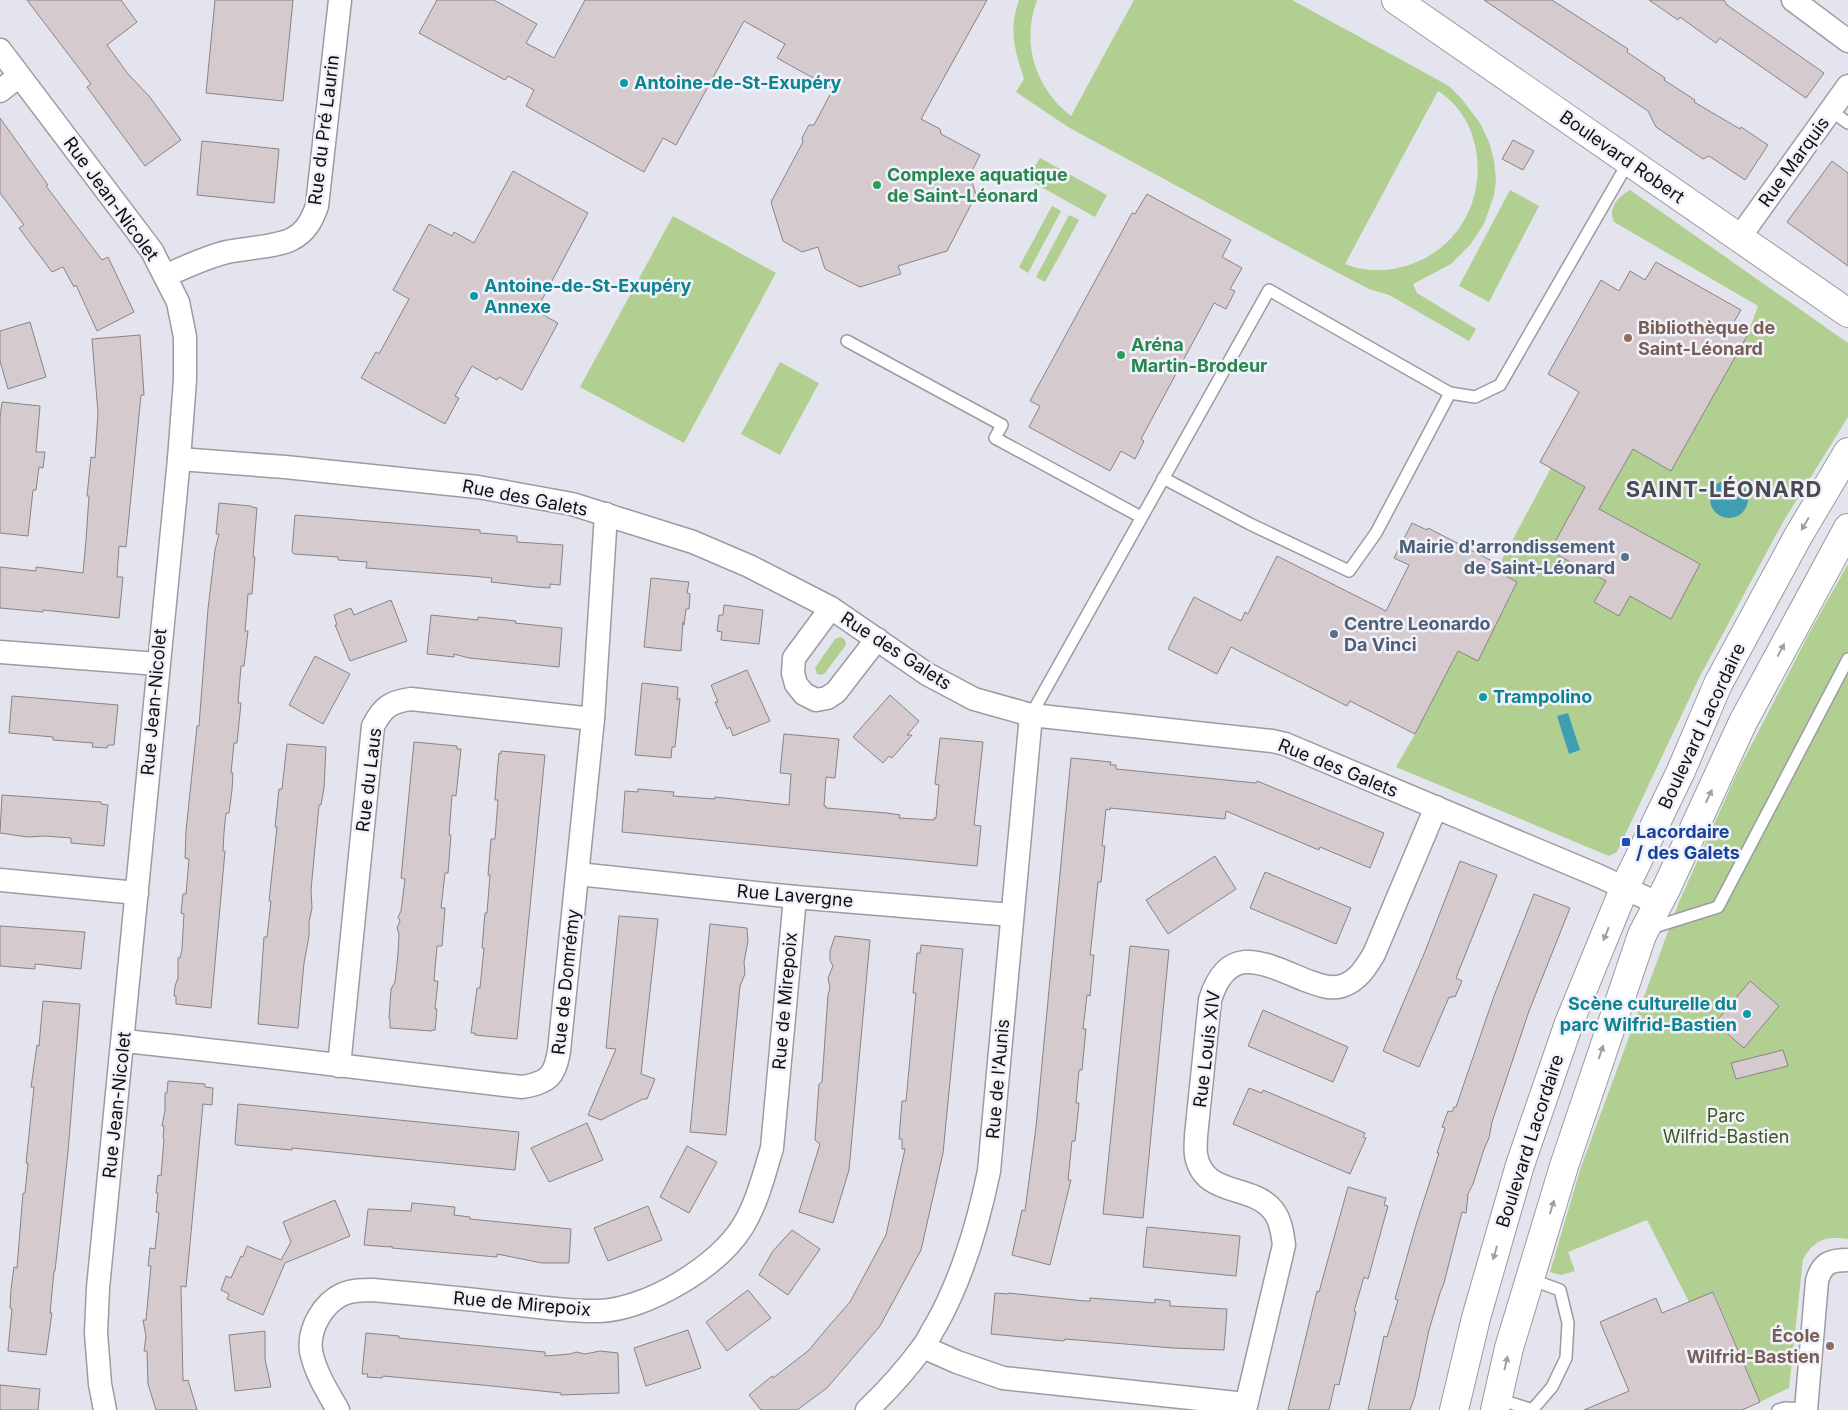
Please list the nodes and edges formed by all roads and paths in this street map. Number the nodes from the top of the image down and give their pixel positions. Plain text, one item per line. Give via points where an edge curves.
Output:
1 (340, 0) edge
2 (1396, 0) edge
3 (1792, 0) edge
4 (1848, 40) edge
5 (0, 50) edge
6 (19, 76) junction
7 (1848, 86) edge
8 (0, 91) edge
9 (1839, 117) edge
10 (1629, 161) junction
11 (1739, 238) junction
12 (165, 276) junction
13 (1848, 313) edge
14 (847, 341) dead end
15 (1450, 392) junction
16 (1848, 452) edge
17 (179, 459) junction
18 (1163, 478) junction
19 (606, 514) junction
20 (1141, 517) junction
21 (1848, 528) edge
22 (831, 608) junction
23 (877, 639) junction
24 (0, 652) edge
25 (1848, 659) edge
26 (158, 664) junction
27 (1031, 715) junction
28 (593, 719) junction
29 (1436, 807) junction
30 (578, 874) junction
31 (0, 880) edge
32 (1624, 889) junction
33 (137, 892) junction
34 (795, 897) junction
35 (1659, 904) junction
36 (1012, 915) junction
37 (1644, 930) junction
38 (123, 1041) junction
39 (339, 1066) junction
40 (1848, 1260) edge
41 (1530, 1279) junction
42 (923, 1347) junction
43 (1496, 1404) edge
44 (1245, 1407) edge
45 (1533, 1409) edge
46 (105, 1410) edge
47 (338, 1410) edge
48 (867, 1410) edge
49 (1454, 1410) edge
50 (1778, 1410) edge
51 (1806, 1410) edge

1 - 12 street, Rue du Pré Laurin via 317,206 312,221 291,240 226,252
2 - 10 main road, Boulevard Robert
3 - 4 street
5 - 6 street, Rue Jean-Nicolet
6 - 8 street
6 - 12 street, Rue Jean-Nicolet via 152,250
7 - 9 street, Rue Marquis
9 - 11 street, Rue Marquis
10 - 11 main road, Boulevard Robert
10 - 15 lane via 1500,385 1475,397
11 - 13 main road, Boulevard Robert
12 - 17 street, Rue Jean-Nicolet via 178,302 185,337
14 - 20 lane via 1002,425 995,438
15 - 18 lane via 1376,533 1349,571
15 - 18 lane via 1269,290
16 -> 32 main road, Boulevard Lacordaire via 1718,684 1682,771
17 - 19 street, Rue des Galets via 478,487 562,502
17 - 26 street, Rue Jean-Nicolet
18 - 20 lane
19 - 22 street, Rue des Galets via 693,542 749,566
19 - 28 street, Rue de Domrémy
20 - 27 lane
35 -> 21 main road, Boulevard Lacordaire via 1743,722
22 - 23 street, Rue des Galets
22 - 23 street via 794,658 796,684 804,694 816,700 836,692
23 - 27 street, Rue des Galets via 953,689 974,699
24 - 26 street
25 - 37 lane via 1718,907
26 - 33 street, Rue Jean-Nicolet
27 - 29 street, Rue des Galets via 1272,741
27 - 36 street, Rue de l'Aunis
28 - 30 street, Rue de Domrémy
28 - 39 street, Rue du Laus via 411,699 388,705 379,715 373,726
29 - 32 street, Rue des Galets
29 - 44 street, Rue Louis XIV via 1374,954 1359,976 1344,986 1327,987 1264,964 1244,962 1227,969 1215,983 1210,1000 1196,1155 1200,1168 1219,1186 1270,1206 1281,1225 1284,1245
30 - 34 street, Rue Lavergne
30 - 39 street, Rue de Domrémy via 559,1051 556,1067 549,1078 536,1085 522,1087
31 - 33 street
32 - 35 street, Rue des Galets
32 -> 49 main road, Boulevard Lacordaire via 1569,1023 1520,1164 1476,1318
33 - 38 street, Rue Jean-Nicolet
34 - 36 street, Rue Lavergne
34 - 47 street, Rue de Mirepoix via 772,1148 760,1189 743,1227 723,1250 700,1271 668,1290 633,1304 602,1311 373,1290 356,1290 342,1295 328,1304 319,1317 310,1343 317,1369
35 - 37 main road, Boulevard Lacordaire
36 - 42 street, Rue de l'Aunis via 989,1171 979,1220 945,1308
41 -> 37 main road, Boulevard Lacordaire via 1590,1084
38 - 39 street, Rue de Domrémy
38 - 46 street, Rue Jean-Nicolet via 98,1288 96,1333
40 - 51 street via 1828,1262 1820,1270
43 -> 41 main road, Boulevard Lacordaire
41 - 45 lane via 1560,1290 1568,1323 1566,1358 1552,1387
42 - 44 street via 1003,1378
42 - 48 street, Rue de l'Aunis
43 - 45 lane
50 - 51 lane

